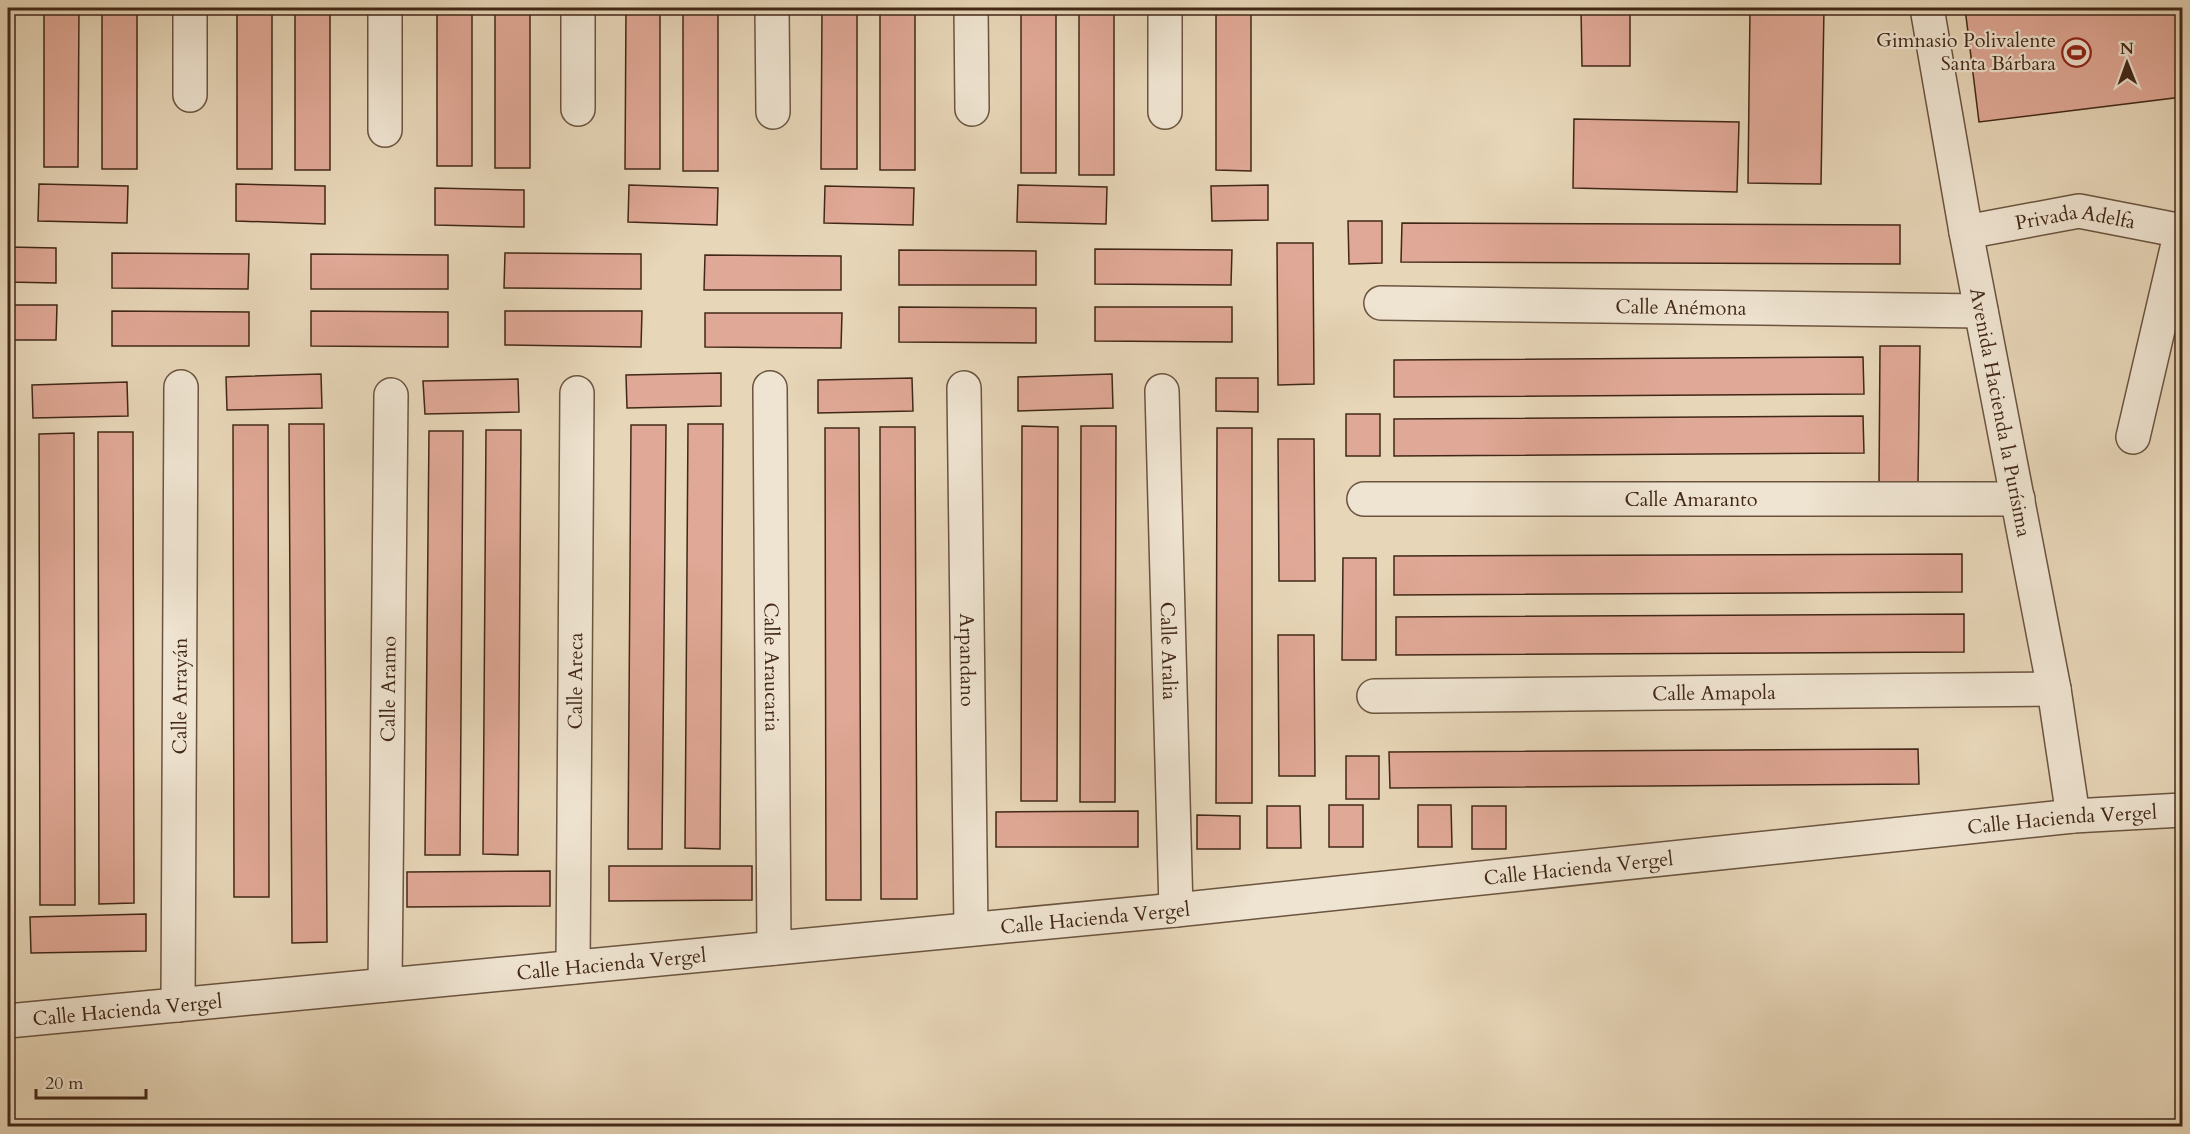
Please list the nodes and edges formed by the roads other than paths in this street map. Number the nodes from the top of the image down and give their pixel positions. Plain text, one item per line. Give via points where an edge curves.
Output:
1 (190, 8) edge
2 (385, 8) edge
3 (578, 8) edge
4 (772, 8) edge
5 (972, 8) edge
6 (1165, 8) edge
7 (1927, 8) edge
8 (190, 95) dead end
9 (578, 109) dead end
10 (972, 109) dead end
11 (772, 112) dead end
12 (1165, 112) dead end
13 (385, 130) dead end
14 (2182, 231) edge
15 (1966, 232) junction
16 (1381, 303) dead end
17 (1981, 310) junction
18 (182, 387) dead end
19 (770, 388) dead end
20 (964, 388) dead end
21 (1162, 391) dead end
22 (578, 393) dead end
23 (391, 395) dead end
24 (2133, 437) dead end
25 (1364, 499) dead end
26 (2018, 499) junction
27 (2054, 689) junction
28 (1374, 696) dead end
29 (2182, 810) edge
30 (2073, 816) junction
31 (1176, 910) junction
32 (971, 929) junction
33 (774, 948) junction
34 (573, 967) junction
35 (385, 985) junction
36 (178, 1005) junction
37 (8, 1021) edge

1 - 8 street
2 - 13 street
3 - 9 street
4 - 11 street
5 - 10 street
6 - 12 street
7 - 15 street, Avenida Hacienda la Purísima
14 - 15 street, Privada Adelfa via 2079,210
14 - 24 street
15 - 17 street, Avenida Hacienda la Purísima
16 - 17 street, Calle Anémona
17 - 26 street, Avenida Hacienda la Purísima
18 - 36 street, Calle Arrayán
19 - 33 street, Calle Araucaria
20 - 32 street, Arpandano
21 - 31 street, Calle Aralia
22 - 34 street, Calle Areca
23 - 35 street, Calle Aramo
25 - 26 street, Calle Amaranto
26 - 27 street, Avenida Hacienda la Purísima
27 - 28 street, Calle Amapola
27 - 30 street, Avenida Hacienda la Purísima
29 - 30 street, Calle Hacienda Vergel
30 - 31 street, Calle Hacienda Vergel
31 - 32 street, Calle Hacienda Vergel
32 - 33 street, Calle Hacienda Vergel
33 - 34 street, Calle Hacienda Vergel
34 - 35 street, Calle Hacienda Vergel
35 - 36 street, Calle Hacienda Vergel
36 - 37 street, Calle Hacienda Vergel

